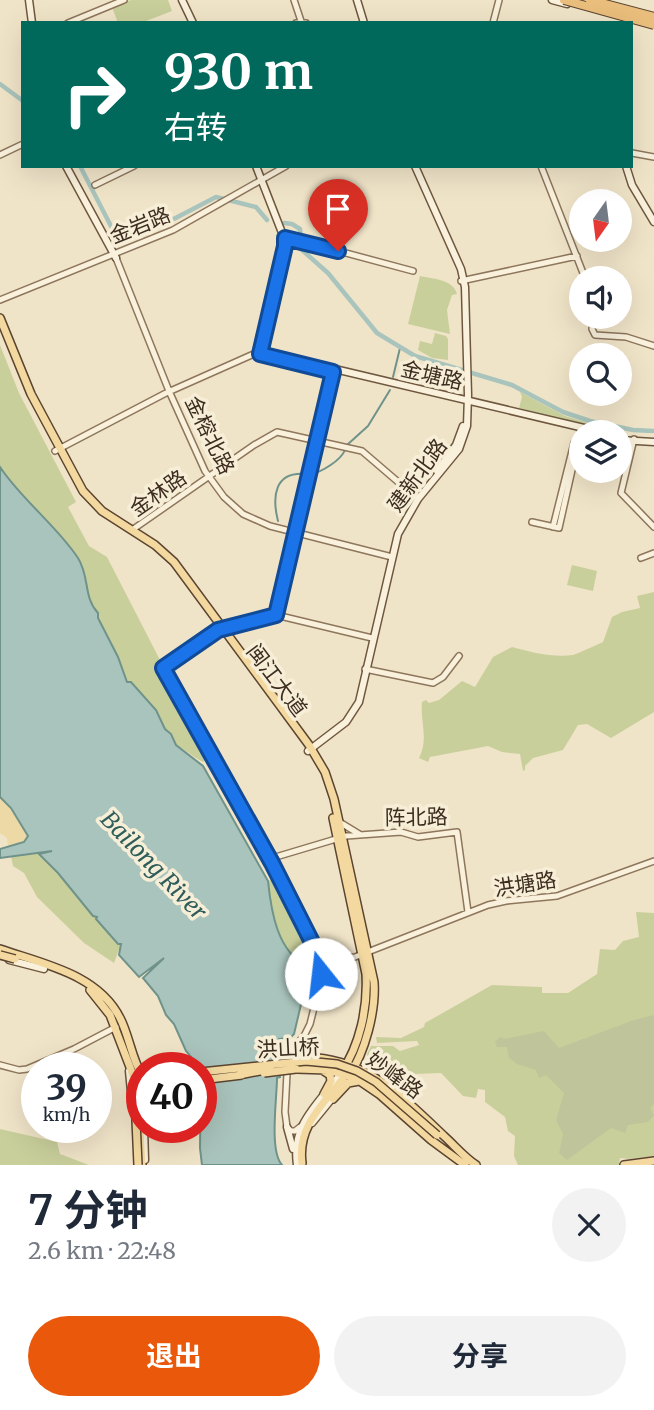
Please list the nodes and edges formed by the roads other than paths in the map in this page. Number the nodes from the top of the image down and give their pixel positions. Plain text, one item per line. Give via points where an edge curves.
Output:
1 (31, 0) edge
2 (124, 0) edge
3 (180, 0) edge
4 (294, 0) edge
5 (355, 0) edge
6 (499, 0) edge
7 (552, 0) edge
8 (564, 0) edge
9 (595, 0) edge
10 (621, 3) edge
11 (654, 16) edge
12 (34, 21) edge
13 (73, 21) edge
14 (190, 21) edge
15 (301, 21) edge
16 (362, 21) edge
17 (494, 21) edge
18 (623, 21) edge
19 (633, 23) edge
20 (654, 26) edge
21 (21, 145) edge
22 (633, 153) edge
23 (0, 155) edge
24 (654, 158) edge
25 (69, 168) edge
26 (130, 168) edge
27 (255, 168) edge
28 (283, 168) edge
29 (416, 168) edge
30 (542, 168) edge
31 (628, 168) edge
32 (628, 168) edge
33 (260, 181) junction
34 (95, 186) dead end
35 (654, 215) edge
36 (654, 222) edge
37 (283, 238) junction
38 (114, 254) junction
39 (577, 256) junction
40 (581, 266) edge
41 (414, 271) dead end
42 (462, 281) junction
43 (0, 300) edge
44 (0, 318) edge
45 (592, 329) edge
46 (0, 330) edge
47 (654, 346) edge
48 (258, 353) junction
49 (333, 370) junction
50 (169, 391) junction
51 (467, 402) junction
52 (569, 425) edge
53 (569, 428) edge
54 (317, 440) junction
55 (633, 440) joint
56 (654, 440) edge
57 (57, 450) junction
58 (207, 477) junction
59 (569, 479) edge
60 (417, 498) junction
61 (532, 523) dead end
62 (654, 527) edge
63 (132, 530) junction
64 (295, 534) junction
65 (654, 553) edge
66 (390, 557) junction
67 (641, 558) dead end
68 (276, 615) junction
69 (220, 630) junction
70 (372, 638) junction
71 (459, 656) dead end
72 (366, 670) junction
73 (309, 748) junction
74 (338, 820) junction
75 (362, 835) junction
76 (340, 837) junction
77 (268, 859) junction
78 (654, 861) edge
79 (468, 912) junction
80 (0, 949) edge
81 (365, 954) junction
82 (0, 956) edge
83 (320, 960) junction
84 (371, 965) junction
85 (44, 969) junction
86 (99, 993) junction
87 (116, 1029) junction
88 (357, 1045) junction
89 (127, 1052) edge
90 (127, 1052) edge
91 (133, 1052) edge
92 (336, 1059) junction
93 (0, 1065) edge
94 (351, 1065) junction
95 (309, 1069) junction
96 (217, 1072) edge
97 (237, 1072) junction
98 (344, 1075) junction
99 (217, 1076) edge
100 (360, 1081) junction
101 (324, 1094) junction
102 (330, 1102) junction
103 (287, 1127) junction
104 (300, 1127) junction
105 (436, 1137) junction
106 (137, 1143) edge
107 (138, 1143) edge
108 (140, 1143) edge
109 (142, 1143) edge
110 (447, 1149) junction
111 (465, 1161) edge
112 (654, 1161) edge
113 (299, 1164) edge
114 (140, 1165) edge
115 (476, 1165) edge
116 (624, 1165) edge

1 - 12 main road
2 - 13 street
3 - 14 main road
4 - 15 street
5 - 16 main road
6 - 17 street
7 - 18 main road
8 - 20 highway, bridge
9 - 10 main road
9 - 11 highway, bridge
10 - 11 main road
10 - 18 main road
19 - 20 main road
21 - 23 street
22 - 24 street
25 - 38 main road, 金榕北路
26 - 34 street
27 - 33 main road
28 - 33 street, 金岩路
29 - 42 main road, 建新北路
30 - 39 street
31 - 35 main road
32 - 36 main road
33 - 37 main road
33 - 38 street, 金岩路 via 173,230
37 - 41 street, bridge
37 - 48 main road via 285,246
38 - 43 street, 金岩路
38 - 50 street, 金榕北路
39 - 40 street
39 - 42 street
42 - 51 main road, 建新北路
44 - 57 main road, 闽江大道
45 - 47 street via 595,335 626,337
46 - 57 main road, 闽江大道 via 28,399
48 - 49 main road, 金塘路
48 - 50 street
49 - 51 main road, 金塘路
49 - 54 street
50 - 57 street
50 - 58 street, 金榕北路
51 - 52 main road, 金塘路
51 - 53 main road, 金塘路
51 - 60 main road, 建新北路 via 457,443
54 - 58 street, 金林路 via 274,433
54 - 60 street, 金林路 via 364,452
54 - 64 street
55 - 56 main road
55 - 62 street via 621,493
57 - 63 main road, 闽江大道 via 90,500
57 - 69 main road, 闽江大道 via 87,504 166,558
58 - 63 street, 金林路
58 - 64 street, 金榕北路 via 243,514
59 - 61 street via 556,527
60 - 66 main road, 建新北路 via 394,536
63 - 69 main road, 闽江大道 via 174,562
64 - 66 street, 金榕北路
64 - 68 street
65 - 67 street
66 - 70 main road, 建新北路
66 - 72 main road, 建新北路
68 - 69 street
68 - 70 street
69 - 73 main road, 闽江大道
69 - 77 street via 163,668
70 - 72 main road, 建新北路
71 - 72 street via 433,683
72 - 73 main road, 建新北路 via 362,696 350,718
73 - 74 main road, 闽江大道 via 330,784
73 - 76 main road, 闽江大道
74 - 75 street
74 - 76 main road, 闽江大道
75 - 76 street, 阵北路
75 - 79 street, 阵北路 via 401,832 418,837 457,832
76 - 77 street, 阵北路
76 - 81 main road, 闽江大道
77 - 83 street
78 - 79 street, 洪塘路 via 560,895 502,901
79 - 81 street, 洪塘路
80 - 86 main road via 71,974
81 - 83 street, 洪塘路
81 - 84 main road, 闽江大道
81 - 88 main road, 闽江大道 via 369,1004
82 - 85 main road
82 - 85 main road, bridge
83 - 103 street via 321,979 310,1024 288,1054
84 - 88 main road via 370,1009
84 - 94 main road via 375,998 370,1023
85 - 87 main road via 91,991
86 - 89 main road via 111,1007
86 - 91 main road via 117,1011
87 - 90 main road
87 - 93 street via 23,1070
88 - 92 main road
88 - 94 main road
92 - 94 main road, 妙峰路
92 - 97 main road, 妙峰路, bridge via 295,1058
94 - 98 main road
94 - 111 main road, 妙峰路 via 390,1088
95 - 97 main road, 洪山桥, bridge
95 - 98 main road, 妙峰路
95 - 101 main road via 330,1075 331,1084
96 - 97 main road, 洪山桥, bridge
97 - 99 main road, 洪山桥, bridge
97 - 105 main road, bridge via 306,1065 345,1070 374,1085
98 - 100 main road, 妙峰路
98 - 101 main road
98 - 102 main road
98 - 113 main road via 304,1131
100 - 102 main road via 348,1083
100 - 110 main road, 妙峰路
101 - 104 main road
102 - 113 main road via 306,1134
103 - 104 street via 294,1132
103 - 113 main road
104 - 113 main road
105 - 110 main road
105 - 111 main road
106 - 114 main road
107 - 114 main road, bridge
108 - 114 main road
109 - 114 main road
110 - 111 main road, 妙峰路
111 - 115 main road, 妙峰路
112 - 116 main road

